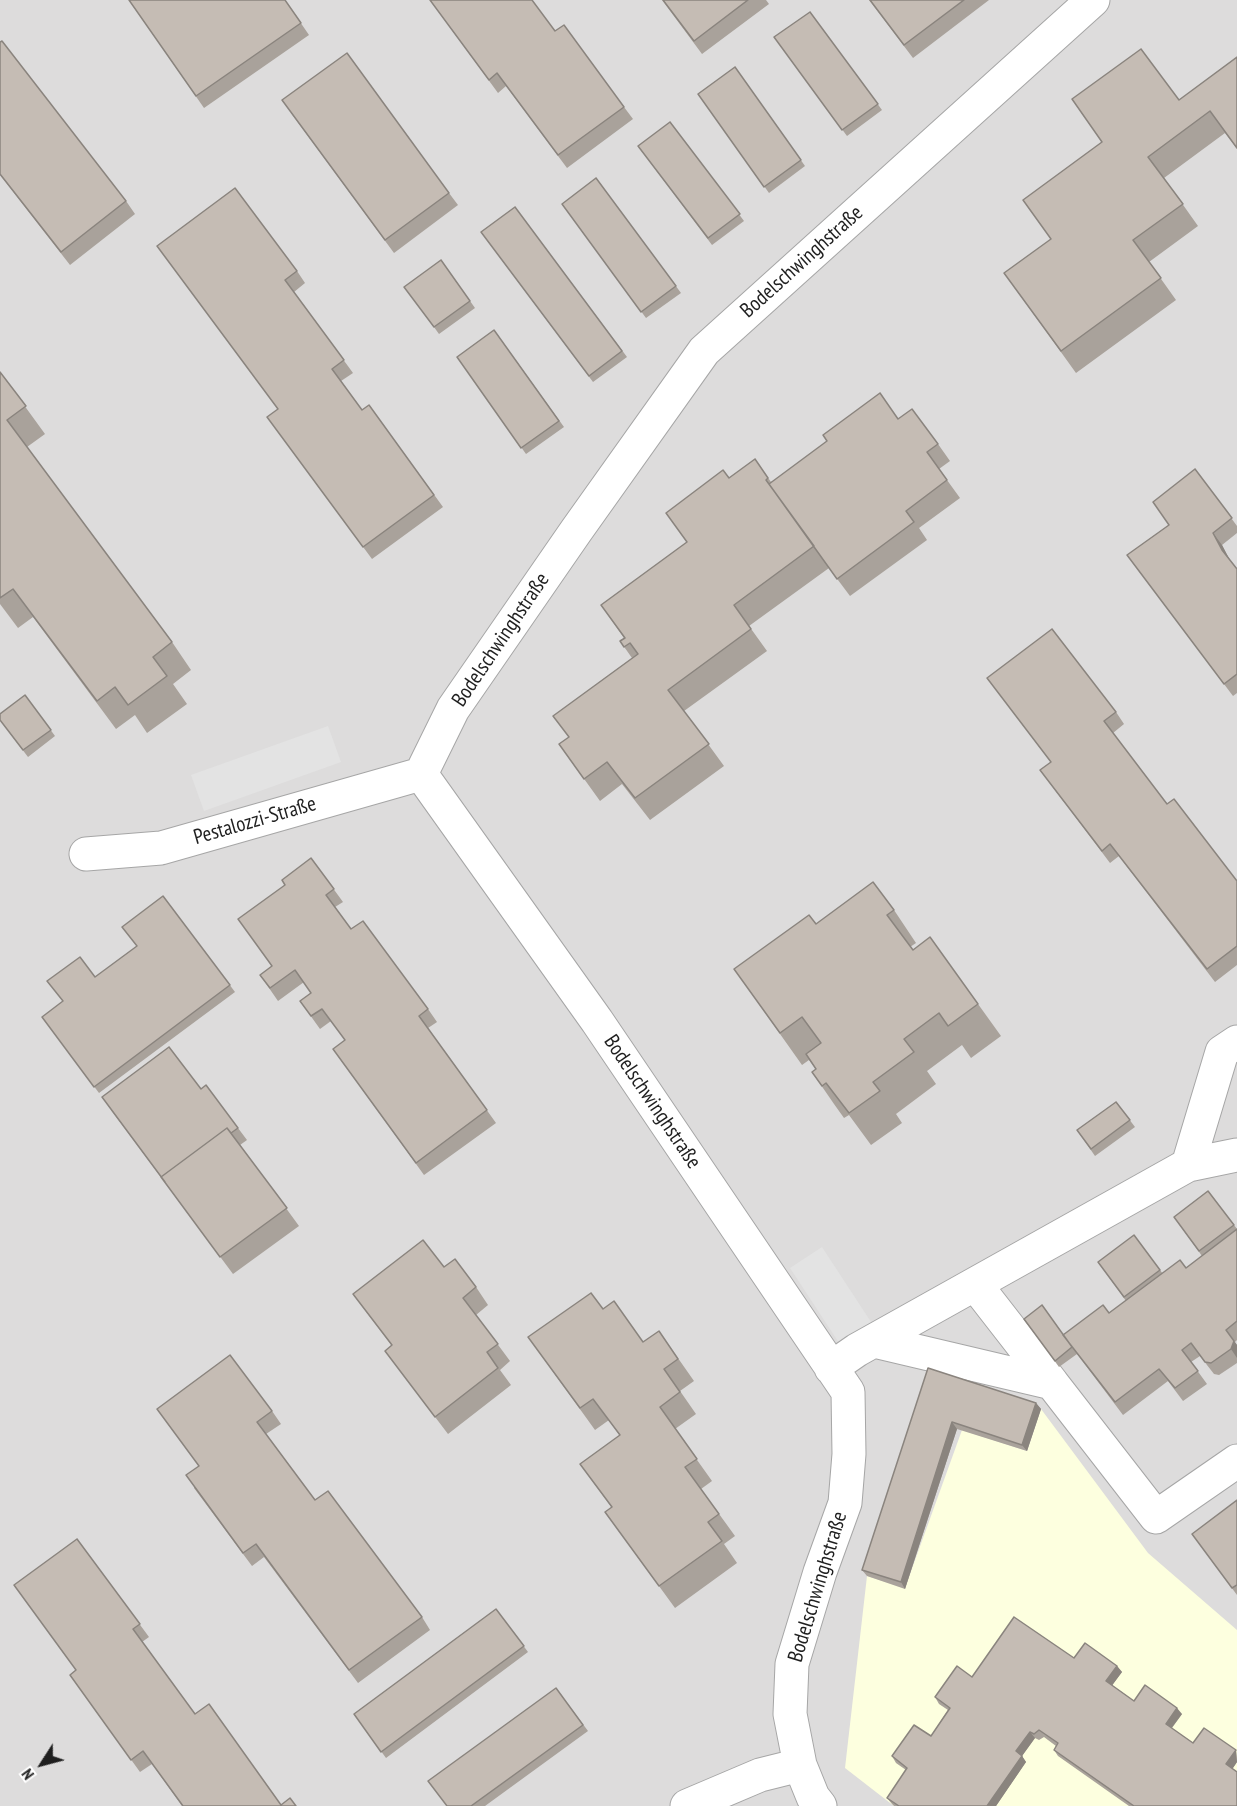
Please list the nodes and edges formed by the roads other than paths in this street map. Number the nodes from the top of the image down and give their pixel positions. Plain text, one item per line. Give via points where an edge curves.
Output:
1 (1093, 0) edge
2 (421, 774) junction
3 (86, 854) dead end
4 (1237, 1041) edge
5 (1237, 1155) edge
6 (1188, 1165) junction
7 (975, 1284) junction
8 (874, 1341) junction
9 (831, 1368) junction
10 (1052, 1383) junction
11 (1237, 1461) edge
12 (800, 1765) junction
13 (687, 1806) edge
14 (820, 1806) edge

1 - 2 street, Bodelschwinghstraße via 704,351 453,709
2 - 3 street, Pestalozzi-Straße via 161,848
2 - 9 street, Bodelschwinghstraße via 597,1021
4 - 6 street via 1222,1052
5 - 6 street
6 - 7 street
7 - 8 street
7 - 10 street
8 - 9 street
8 - 10 street
9 - 12 street, Bodelschwinghstraße via 848,1392 849,1454 845,1503 792,1664 790,1714
10 - 11 street via 1155,1517
12 - 13 street via 760,1774
12 - 14 street, Bodelschwinghstraße

